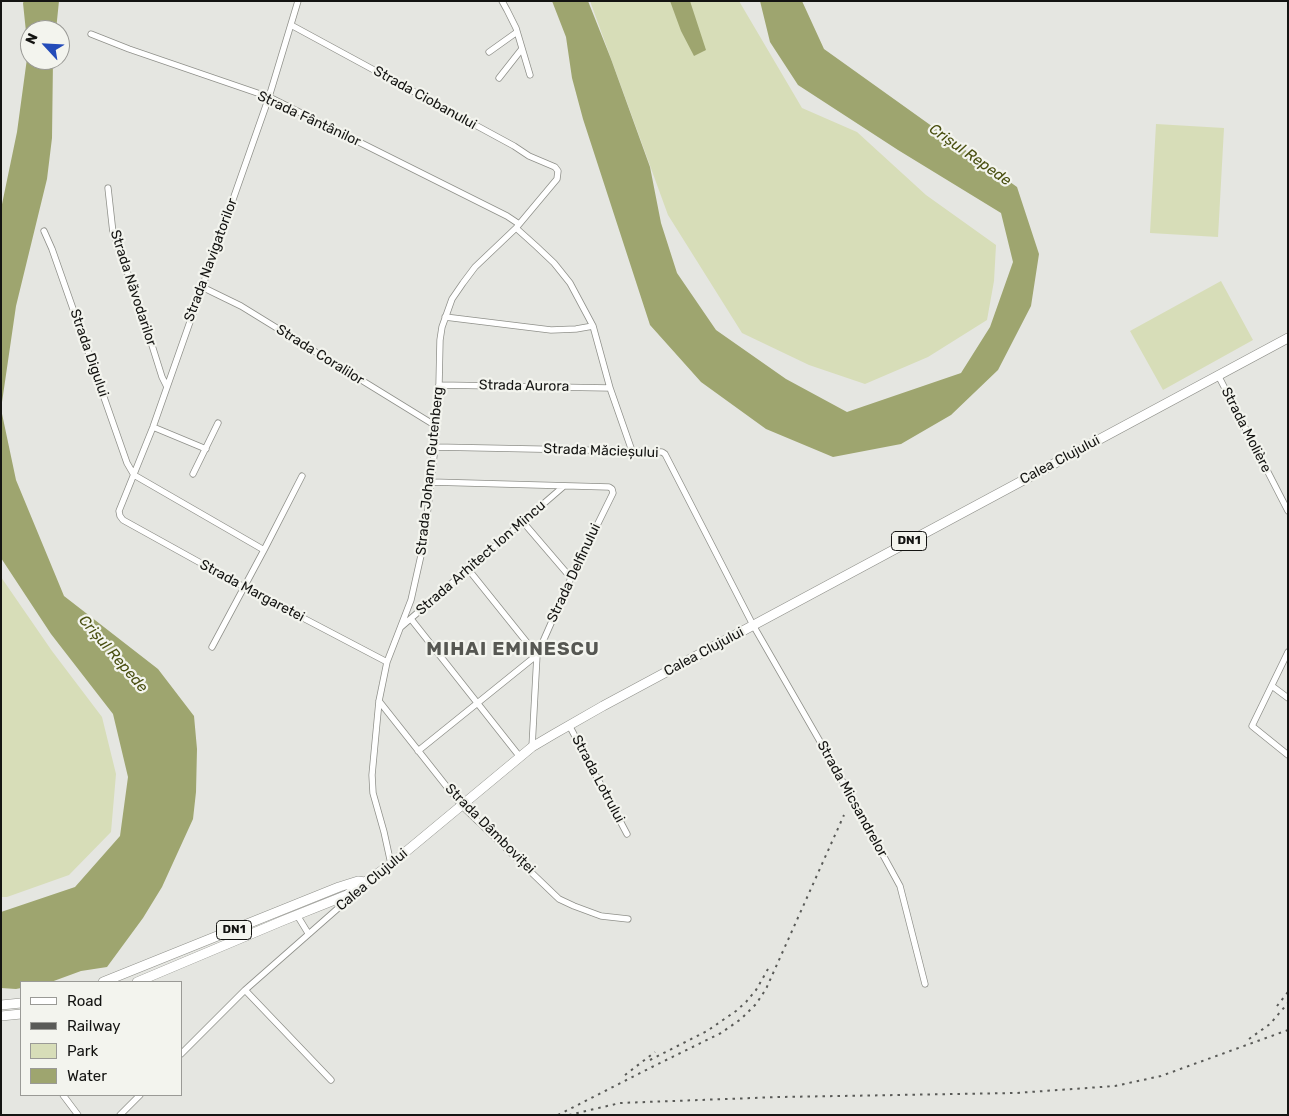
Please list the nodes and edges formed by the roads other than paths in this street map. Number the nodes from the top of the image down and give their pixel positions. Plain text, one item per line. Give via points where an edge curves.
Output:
1 (298, 1) edge
2 (502, 1) edge
3 (291, 25) junction
4 (517, 32) junction
5 (91, 34) dead end
6 (521, 50) junction
7 (490, 52) dead end
8 (530, 76) dead end
9 (499, 78) dead end
10 (268, 98) junction
11 (558, 171) joint
12 (108, 188) dead end
13 (518, 226) junction
14 (44, 231) dead end
15 (202, 287) junction
16 (445, 317) junction
17 (593, 326) junction
18 (1288, 338) edge
19 (1218, 376) junction
20 (439, 385) junction
21 (167, 387) junction
22 (610, 388) junction
23 (218, 423) dead end
24 (153, 426) junction
25 (436, 426) junction
26 (435, 447) junction
27 (206, 449) junction
28 (632, 450) junction
29 (193, 474) dead end
30 (134, 475) junction
31 (302, 476) dead end
32 (431, 482) junction
33 (564, 486) junction
34 (1288, 511) edge
35 (120, 516) joint
36 (523, 522) junction
37 (264, 550) junction
38 (468, 569) junction
39 (571, 578) junction
40 (244, 587) junction
41 (411, 619) junction
42 (753, 625) junction
43 (399, 630) junction
44 (212, 647) dead end
45 (1288, 652) edge
46 (537, 655) junction
47 (387, 662) junction
48 (1272, 686) junction
49 (1288, 698) edge
50 (379, 701) junction
51 (477, 703) junction
52 (569, 725) junction
53 (532, 747) junction
54 (418, 752) junction
55 (1288, 755) edge
56 (520, 757) junction
57 (462, 806) junction
58 (627, 834) dead end
59 (391, 864) junction
60 (365, 882) junction
61 (339, 887) junction
62 (281, 911) junction
63 (297, 915) junction
64 (628, 919) dead end
65 (282, 921) junction
66 (308, 933) junction
67 (106, 981) edge
68 (139, 981) edge
69 (925, 984) dead end
70 (245, 990) junction
71 (20, 1003) edge
72 (1, 1005) edge
73 (20, 1014) edge
74 (1, 1016) edge
75 (182, 1053) edge
76 (331, 1080) dead end
77 (64, 1096) edge
78 (139, 1096) edge
79 (78, 1115) edge
80 (120, 1115) edge

1 - 3 street, Strada Navigatorilor
2 - 4 street
3 - 10 street, Strada Navigatorilor
3 - 11 street, Strada Ciobanului
4 - 6 street
4 - 7 street
5 - 10 street, Strada Fântânilor
6 - 8 street
6 - 9 street
10 - 13 street, Strada Fântânilor via 507,216
10 - 15 street, Strada Navigatorilor
11 - 13 street, Strada Johann Gutenberg via 557,179
12 - 21 street, Strada Năvodarilor via 113,233
13 - 16 street, Strada Johann Gutenberg via 475,267 452,299
13 - 17 street, Strada Fântânilor via 570,283
14 - 30 street, Strada Digului
15 - 21 street, Strada Navigatorilor
15 - 25 street, Strada Coralilor via 241,306
16 - 17 street via 550,330
16 - 20 street, Strada Johann Gutenberg via 440,340
17 - 22 street, Strada Fântânilor
18 - 19 main road, Calea Clujului / DN1
19 - 34 street, Strada Molière
19 - 42 main road, Calea Clujului / DN1
20 - 22 street, Strada Aurora
20 - 25 street, Strada Johann Gutenberg
21 - 24 street, Strada Navigatorilor
22 - 28 street, Strada Fântânilor
23 - 27 street
24 - 27 street
24 - 30 street, Strada Navigatorilor
25 - 26 street, Strada Johann Gutenberg
26 - 28 street, Strada Măcieșului
26 - 32 street, Strada Johann Gutenberg
27 - 29 street
28 - 42 street, Strada Măcieșului via 665,454
30 - 35 street, Strada Navigatorilor
30 - 37 street
31 - 37 street
32 - 33 street
32 - 43 street, Strada Johann Gutenberg via 419,569
33 - 36 street, Strada Arhitect Ion Mincu
33 - 39 street, Strada Delfinului via 609,487 613,493
35 - 40 street, Strada Margaretei
36 - 38 street, Strada Arhitect Ion Mincu
36 - 39 street
37 - 40 street
38 - 41 street, Strada Arhitect Ion Mincu
38 - 46 street
39 - 46 street, Strada Delfinului
40 - 44 street
40 - 47 street, Strada Margaretei
41 - 43 street, Strada Arhitect Ion Mincu
41 - 51 street
42 - 52 main road, Calea Clujului / DN1
42 - 69 street, Strada Micsandrelor via 900,886
43 - 47 street, Strada Johann Gutenberg
45 - 48 street
46 - 51 street
46 - 53 street, Strada Delfinului
47 - 50 street, Strada Johann Gutenberg
48 - 49 street
48 - 55 street via 1252,726
50 - 54 street, Strada Dâmboviței
50 - 59 street, Strada Johann Gutenberg via 372,784
51 - 54 street
51 - 56 street
52 - 53 main road, Calea Clujului / DN1
52 - 58 street, Strada Lotrului
53 - 56 main road, Calea Clujului / DN1
54 - 57 street, Strada Dâmboviței
56 - 57 main road, Calea Clujului / DN1
57 - 59 main road, Calea Clujului / DN1
57 - 64 street, Strada Dâmboviței via 559,899 601,916
59 - 60 main road, Calea Clujului / DN1
60 - 61 main road, DN1
60 - 63 main road, DN1 via 347,895
60 - 66 street, Calea Clujului
61 - 62 main road, DN1
61 - 63 main road via 333,894 299,906
62 - 65 main road via 284,915
62 - 67 main road, DN1
63 - 65 main road, DN1
63 - 66 street
65 - 68 main road, DN1
66 - 70 street, Calea Clujului
70 - 75 street, Calea Clujului
70 - 76 street
71 - 72 main road
73 - 74 main road
77 - 79 street
78 - 80 street

